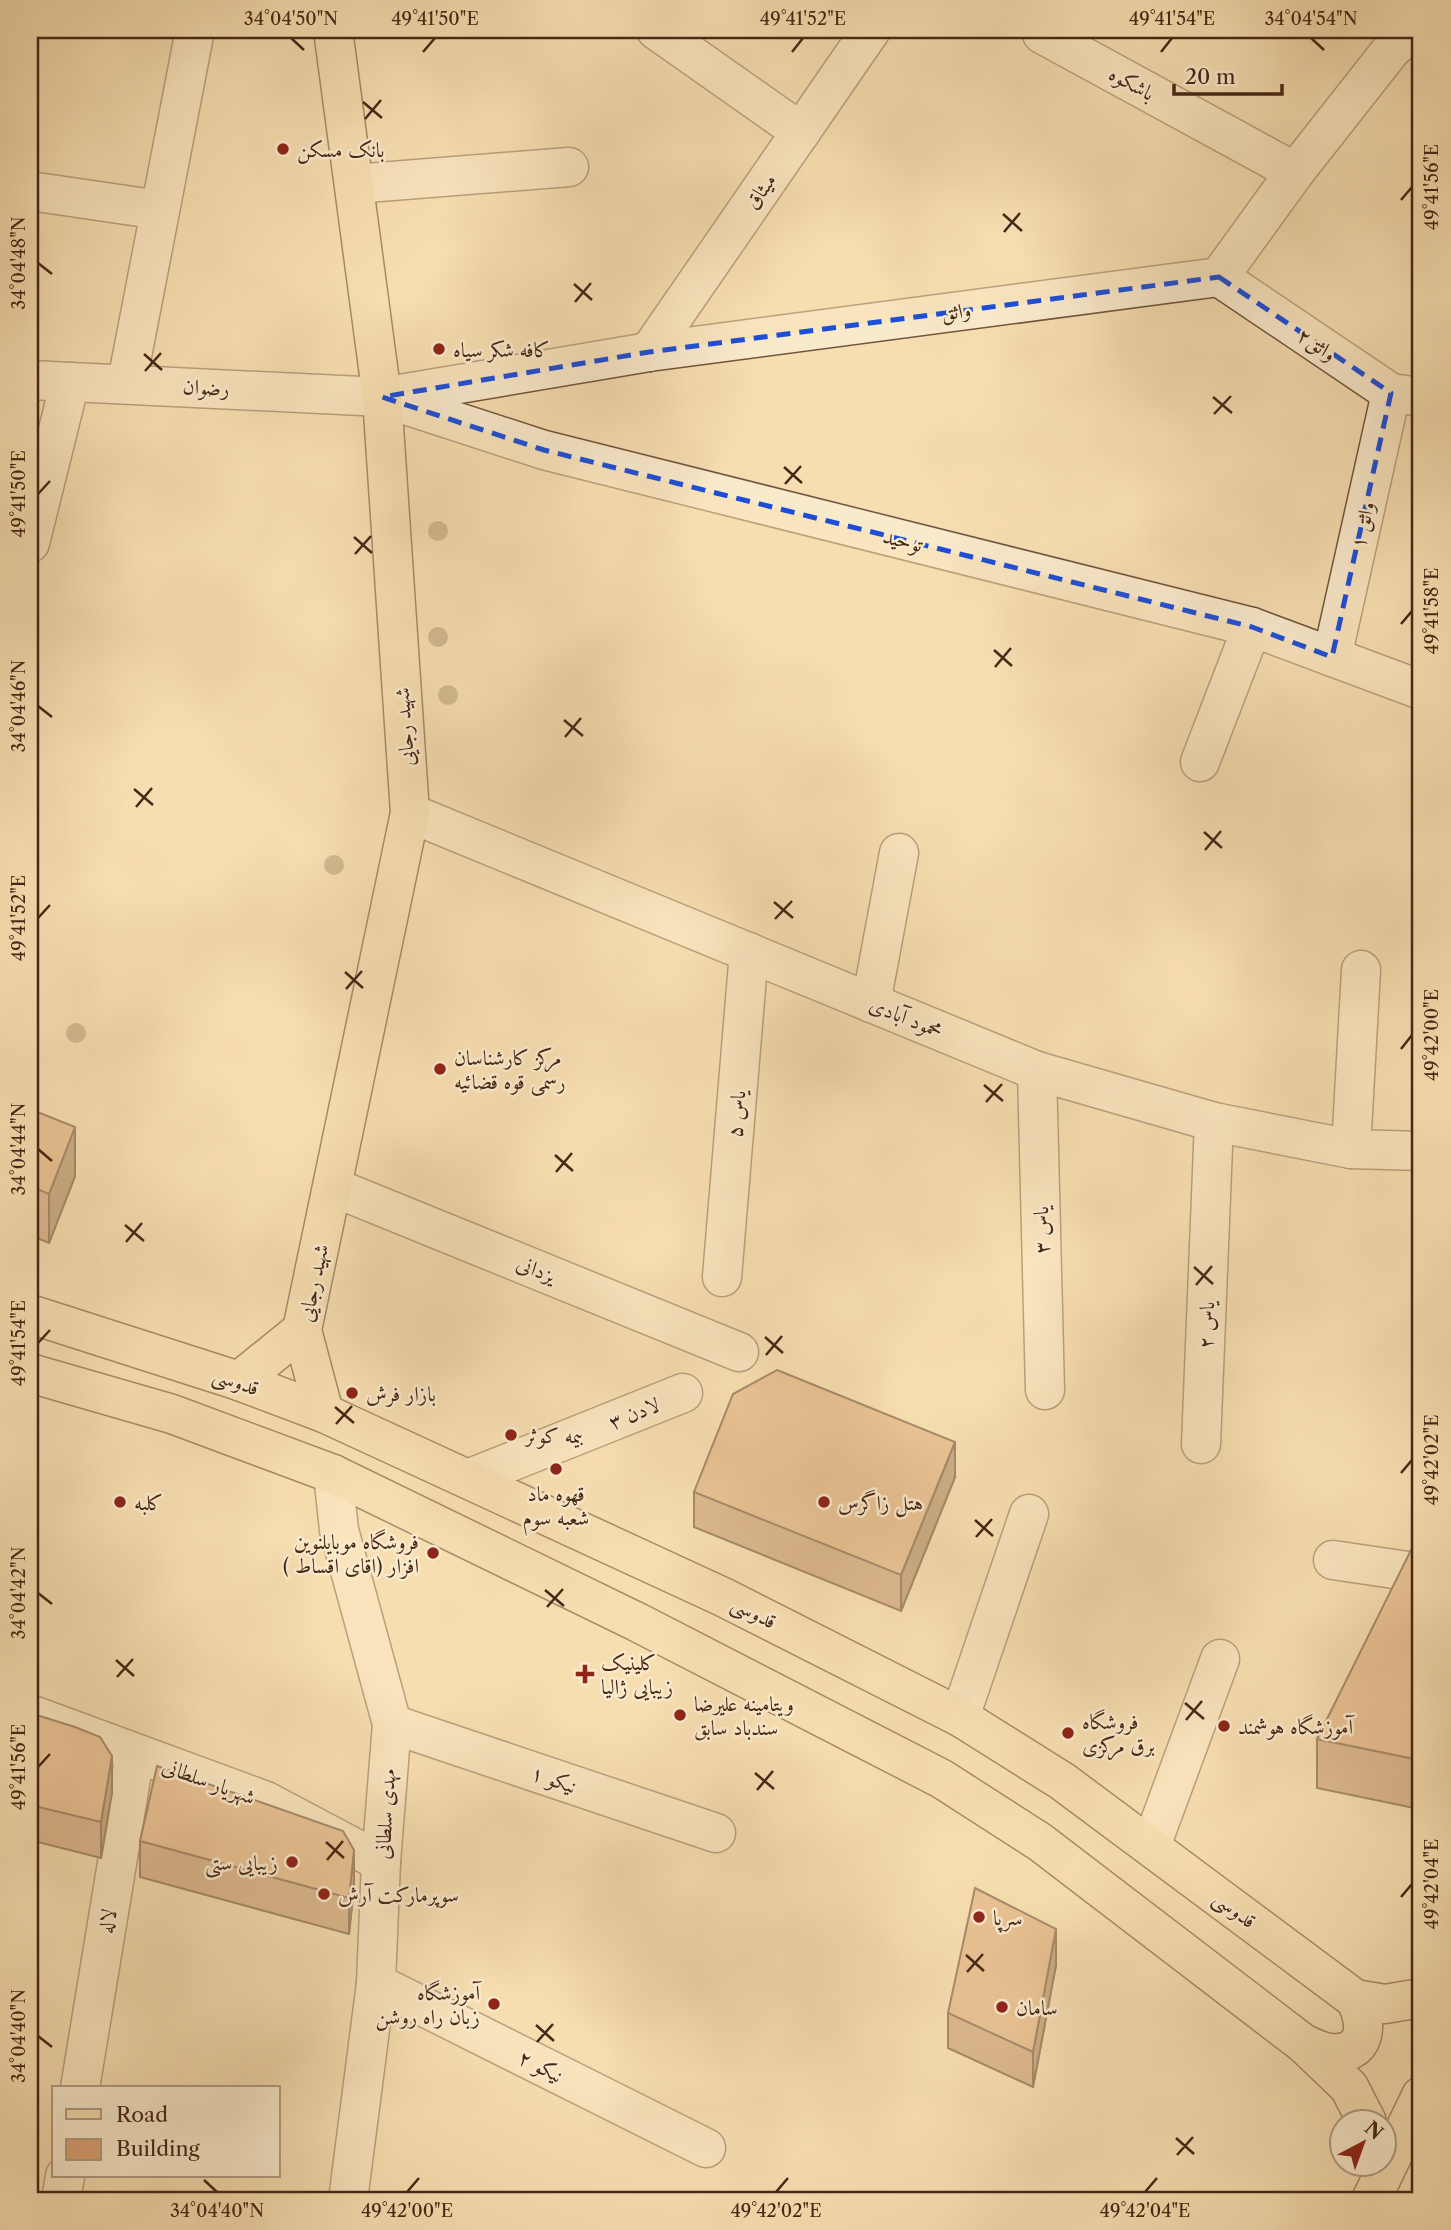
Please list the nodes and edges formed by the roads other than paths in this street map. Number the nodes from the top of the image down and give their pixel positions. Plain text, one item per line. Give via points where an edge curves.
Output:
1 (195, 30) edge
2 (333, 30) edge
3 (656, 30) edge
4 (872, 30) edge
5 (1413, 30) edge
6 (1042, 34) dead end
7 (801, 132) junction
8 (569, 167) dead end
9 (1295, 172) junction
10 (354, 184) junction
11 (30, 191) edge
12 (160, 209) junction
13 (1219, 277) junction
14 (649, 352) junction
15 (30, 380) edge
16 (70, 382) junction
17 (127, 382) junction
18 (1406, 395) edge
19 (382, 397) junction
20 (30, 543) edge
21 (1252, 627) junction
22 (1332, 657) junction
23 (1421, 691) edge
24 (1200, 762) dead end
25 (410, 813) junction
26 (899, 853) dead end
27 (749, 952) junction
28 (1361, 970) dead end
29 (871, 1003) junction
30 (1037, 1071) junction
31 (1214, 1122) junction
32 (1350, 1149) junction
33 (1421, 1151) edge
34 (333, 1187) junction
35 (722, 1277) dead end
36 (30, 1314) edge
37 (302, 1330) junction
38 (739, 1352) dead end
39 (30, 1373) edge
40 (239, 1381) junction
41 (1045, 1390) dead end
42 (682, 1393) dead end
43 (324, 1413) junction
44 (1201, 1444) dead end
45 (333, 1475) junction
46 (468, 1479) junction
47 (1029, 1514) dead end
48 (1333, 1560) dead end
49 (1421, 1573) edge
50 (1220, 1659) dead end
51 (30, 1714) edge
52 (960, 1717) junction
53 (392, 1724) junction
54 (135, 1754) junction
55 (716, 1833) dead end
56 (1151, 1846) junction
57 (381, 1863) junction
58 (376, 1983) junction
59 (1421, 1998) edge
60 (1355, 1999) junction
61 (1304, 2044) junction
62 (80, 2086) edge
63 (1421, 2096) edge
64 (1360, 2108) edge
65 (706, 2148) dead end
66 (65, 2178) edge
67 (1376, 2181) edge
68 (61, 2200) edge
69 (348, 2200) edge

1 - 12 street
2 - 10 main road, شهید رجایی
3 - 7 street
4 - 7 street, میثاق
5 - 9 street via 1391,50
6 - 9 street, باشکوه
7 - 14 street, میثاق
8 - 10 street
9 - 13 street
10 - 19 main road, شهید رجایی
11 - 12 street
12 - 17 street
13 - 14 street, واثق
13 - 18 street, واثق۲
14 - 19 street, واثق
15 - 16 street, رضوان
16 - 17 street, رضوان
16 - 20 street
17 - 19 street, رضوان
18 - 22 street, واثق ۱
19 - 21 street, توحید via 544,450
19 - 25 main road, شهید رجایی
21 - 22 street, توحید
21 - 24 street
22 - 23 street, توحید
25 - 27 street, محمود آبادی
25 - 34 main road, شهید رجایی
26 - 29 street
27 - 29 street, محمود آبادی
27 - 35 street, یاس ۵
28 - 32 street
29 - 30 street, محمود آبادی
30 - 31 street, محمود آبادی
30 - 41 street, یاس ۳
31 - 32 street, محمود آبادی
31 - 44 street, یاس ۲
32 - 33 street, محمود آبادی
34 - 37 main road, شهید رجایی
34 - 38 street, یزدانی
36 - 40 main road, قدوسی
37 - 40 main road
37 - 43 main road, شهید رجایی
39 - 45 main road via 172,1414
40 - 43 main road, قدوسی
42 - 46 street, لادن ۳
43 - 46 main road, قدوسی
45 - 53 street, مهدی سلطانی via 339,1530
45 - 61 main road via 637,1622 942,1779 1051,1850
46 - 52 main road, قدوسی via 723,1597
47 - 52 street
48 - 49 street
50 - 56 street
51 - 54 street, شهریار سلطانی
52 - 56 main road, قدوسی via 1062,1781
53 - 55 street, نیکو ۱
53 - 57 street, مهدی سلطانی
54 - 57 street, شهریار سلطانی via 266,1801
54 - 62 street, لاله
56 - 60 main road, قدوسی
57 - 58 street, مهدی سلطانی
58 - 65 street, نیکو ۲
58 - 69 street, مهدی سلطانی
59 - 60 main road, قدوسی via 1385,2004
60 - 61 main road via 1365,2016 1365,2030 1358,2043 1346,2052 1328,2053
61 - 64 main road via 1349,2087
63 - 67 main road
66 - 68 street

